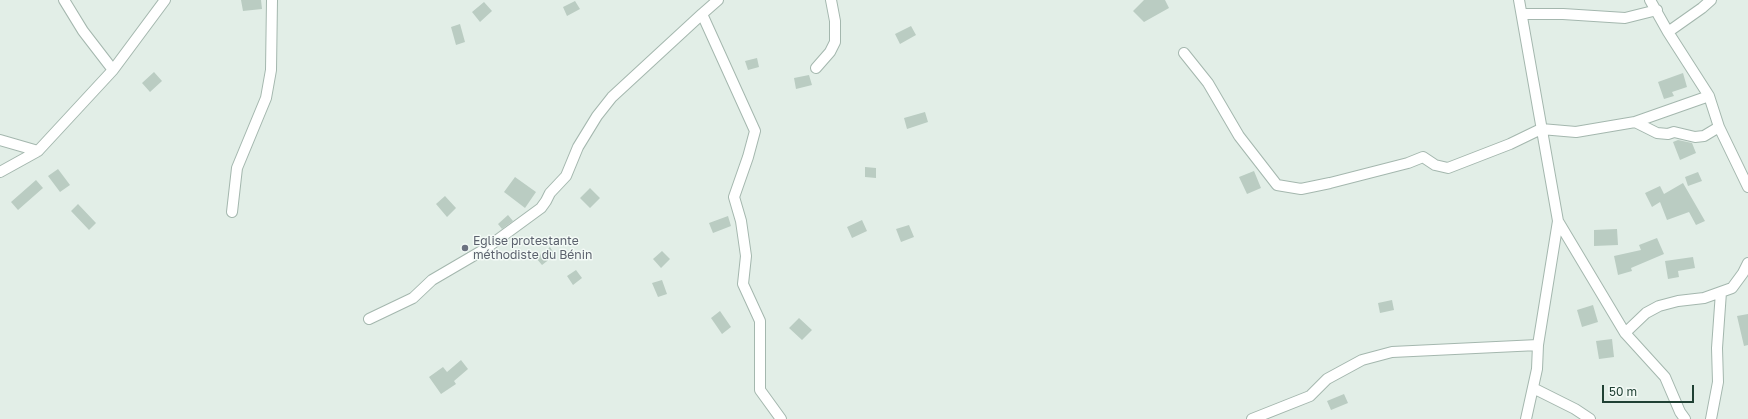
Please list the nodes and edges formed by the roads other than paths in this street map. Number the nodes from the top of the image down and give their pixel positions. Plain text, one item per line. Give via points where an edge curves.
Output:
1 (64, 0) edge
2 (165, 0) edge
3 (272, 0) edge
4 (718, 0) edge
5 (831, 0) edge
6 (1519, 0) edge
7 (1650, 0) edge
8 (1711, 0) edge
9 (1657, 10) junction
10 (702, 14) junction
11 (1522, 14) junction
12 (1668, 32) junction
13 (1184, 53) dead end
14 (816, 68) dead end
15 (113, 70) junction
16 (1709, 96) junction
17 (1635, 122) junction
18 (1719, 127) junction
19 (1541, 129) junction
20 (0, 140) edge
21 (38, 151) junction
22 (0, 172) edge
23 (1748, 186) edge
24 (232, 212) dead end
25 (1558, 221) junction
26 (1748, 263) edge
27 (1721, 292) junction
28 (369, 319) dead end
29 (1625, 333) junction
30 (1538, 345) junction
31 (1533, 388) junction
32 (781, 419) edge
33 (1252, 419) edge
34 (1526, 419) edge
35 (1590, 419) edge
36 (1685, 419) edge
37 (1711, 419) edge

1 - 15 street via 83,31
2 - 15 street
3 - 24 street via 271,70 266,98 237,168
4 - 10 street
5 - 14 street via 836,21 835,42
6 - 11 street
7 - 9 street
8 - 12 street
9 - 11 street via 1625,18
9 - 12 street
10 - 28 street via 612,97 596,116 578,147 566,176 550,193 541,208 486,249 432,280 414,298
10 - 32 street via 754,131 734,197 741,220 746,256 743,284 760,321 760,390
11 - 19 street
12 - 16 street
13 - 19 street via 1208,83 1239,136 1277,185 1301,189 1423,157 1435,165 1448,168
15 - 21 street
16 - 17 street
16 - 18 street
17 - 18 street via 1657,133 1674,132 1695,137 1704,136
17 - 19 street via 1576,132
18 - 23 street
19 - 25 street
20 - 21 street
21 - 22 street
25 - 29 street
25 - 30 street
26 - 27 street via 1732,288
27 - 29 street via 1704,298 1659,306 1646,313
27 - 37 street via 1717,340 1718,382
29 - 36 street via 1665,377
30 - 31 street
30 - 33 street via 1392,352 1362,360 1327,379 1310,396
31 - 34 street
31 - 35 street

